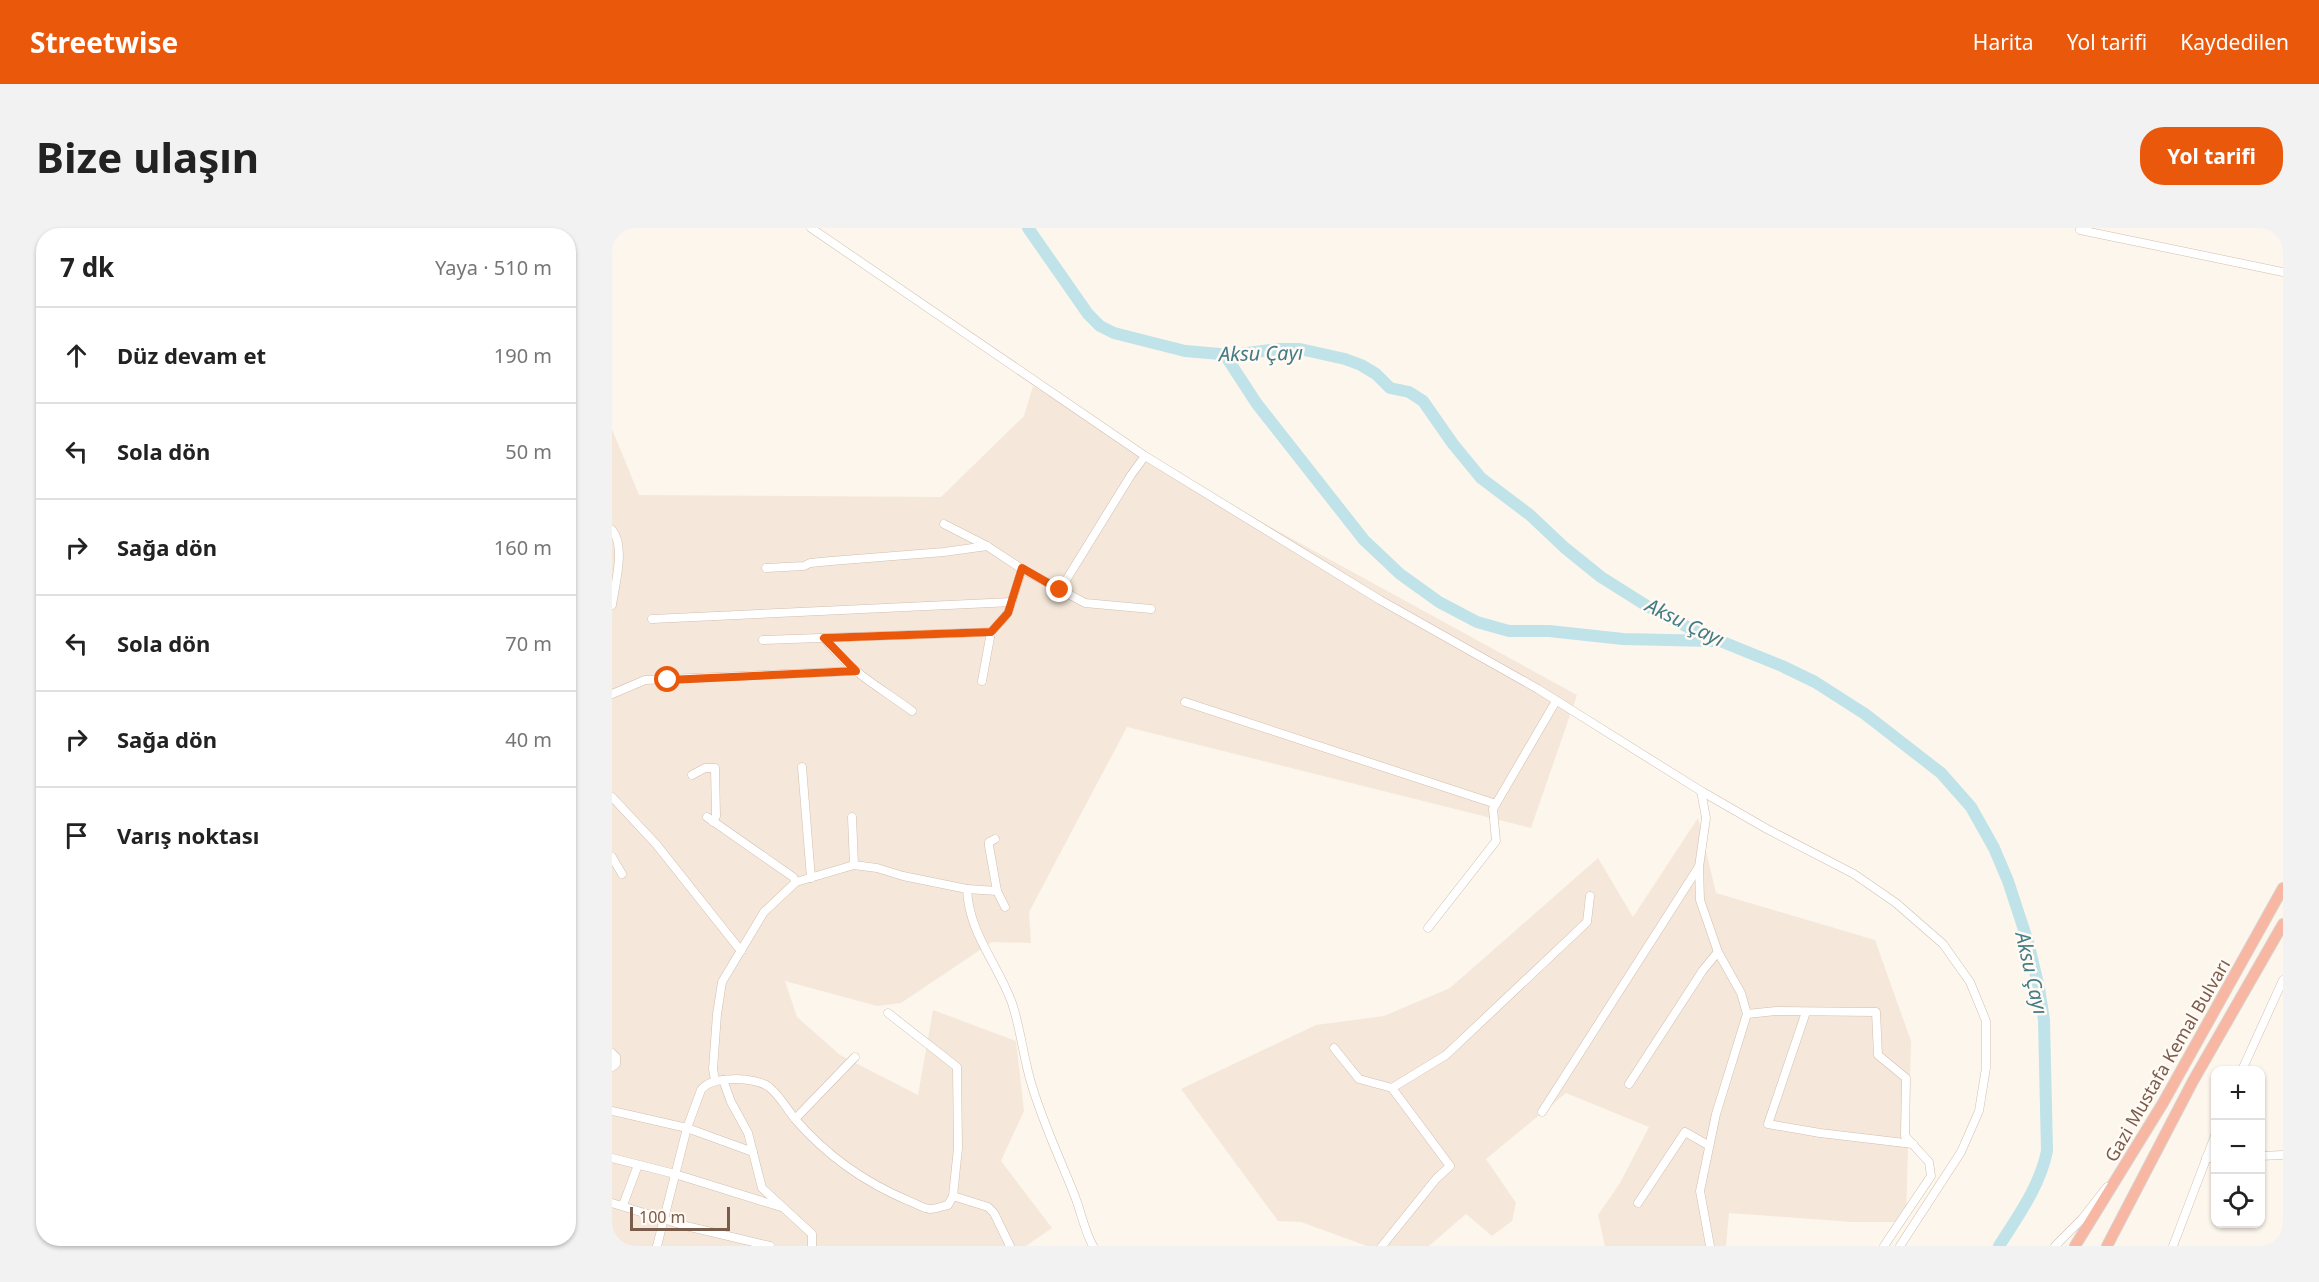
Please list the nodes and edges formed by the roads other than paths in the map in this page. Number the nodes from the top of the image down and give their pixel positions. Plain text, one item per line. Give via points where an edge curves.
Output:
1 (811, 228) edge
2 (2080, 230) dead end
3 (2283, 273) edge
4 (1145, 456) junction
5 (944, 524) dead end
6 (612, 530) edge
7 (987, 546) junction
8 (766, 568) dead end
9 (1022, 568) junction
10 (1060, 590) junction
11 (1012, 602) junction
12 (612, 605) edge
13 (1151, 609) dead end
14 (652, 619) dead end
15 (991, 632) junction
16 (824, 638) junction
17 (763, 640) dead end
18 (856, 671) junction
19 (982, 681) dead end
20 (612, 694) edge
21 (1556, 701) junction
22 (1185, 702) dead end
23 (912, 711) dead end
24 (802, 767) dead end
25 (692, 775) dead end
26 (1701, 791) junction
27 (612, 797) edge
28 (1496, 804) junction
29 (852, 817) dead end
30 (995, 839) dead end
31 (612, 857) edge
32 (854, 865) junction
33 (1699, 867) junction
34 (622, 874) dead end
35 (811, 878) junction
36 (796, 882) junction
37 (2283, 888) edge
38 (967, 889) junction
39 (997, 891) junction
40 (1590, 896) dead end
41 (1005, 907) dead end
42 (2283, 924) edge
43 (1428, 928) dead end
44 (741, 951) junction
45 (1718, 952) junction
46 (2283, 980) edge
47 (1806, 1012) junction
48 (888, 1013) dead end
49 (1747, 1014) junction
50 (1334, 1048) dead end
51 (612, 1053) edge
52 (855, 1057) dead end
53 (612, 1066) edge
54 (2244, 1066) edge
55 (719, 1080) junction
56 (1629, 1084) dead end
57 (1392, 1088) junction
58 (612, 1112) edge
59 (1542, 1112) dead end
60 (795, 1119) junction
61 (687, 1128) junction
62 (1914, 1144) junction
63 (1708, 1145) junction
64 (2211, 1146) edge
65 (753, 1152) junction
66 (2132, 1155) junction
67 (2283, 1155) edge
68 (2265, 1156) edge
69 (612, 1158) edge
70 (2206, 1158) junction
71 (2211, 1158) edge
72 (638, 1165) junction
73 (675, 1174) junction
74 (953, 1196) junction
75 (612, 1203) edge
76 (1638, 1203) dead end
77 (623, 1205) junction
78 (783, 1208) junction
79 (664, 1220) junction
80 (657, 1246) edge
81 (770, 1246) edge
82 (812, 1246) edge
83 (1010, 1246) edge
84 (1093, 1246) edge
85 (1382, 1246) edge
86 (1710, 1246) edge
87 (1884, 1246) edge
88 (1900, 1246) edge
89 (2055, 1246) edge
90 (2075, 1246) edge
91 (2107, 1246) edge
92 (2173, 1246) edge

1 - 4 street
2 - 3 street
4 - 10 street
4 - 21 street via 1380,600
5 - 7 street
6 - 12 street via 620,546
7 - 8 street
7 - 9 street
9 - 10 street
9 - 11 street
10 - 13 street via 1085,603
11 - 14 street
11 - 15 street via 1008,613
15 - 16 street
15 - 19 street
16 - 17 street
16 - 18 street
18 - 20 street via 645,680
18 - 23 street
21 - 26 street
21 - 28 street
22 - 28 street
24 - 35 street
25 - 36 street via 715,768 716,816 710,819
26 - 33 street via 1706,818
26 - 88 street via 1854,874 1896,903 1943,944 1970,982 1986,1021 1986,1068 1979,1111 1961,1152
27 - 44 street via 656,844
28 - 43 street via 1496,841
29 - 32 street
30 - 39 street via 989,846
31 - 34 street
32 - 35 street
32 - 38 street
33 - 45 street via 1700,900
33 - 59 street
35 - 36 street
36 - 44 street via 764,912
37 - 66 highway, Gazi Mustafa Kemal Bulvarı
38 - 39 street
38 - 84 street via 972,923 1004,981 1040,1113
39 - 41 street
40 - 57 street via 1587,922 1446,1054
42 - 91 highway, Gazi Mustafa Kemal Bulvarı via 2193,1081
44 - 55 street via 719,991 713,1069
45 - 49 street via 1741,993
45 - 56 street
46 - 54 street
47 - 49 street
47 - 62 street via 1876,1012 1878,1055 1906,1078 1905,1136
47 - 62 street via 1768,1124
48 - 74 street via 957,1068 958,1148
49 - 63 street
50 - 57 street via 1359,1079
51 - 53 street via 616,1058
52 - 60 street
55 - 60 street via 768,1086
55 - 61 street via 705,1084 701,1090
55 - 65 street via 748,1133
57 - 85 street via 1450,1166
58 - 61 street
60 - 74 street via 830,1154 881,1189 929,1209 948,1205
61 - 65 street
61 - 73 street
62 - 87 street via 1929,1162 1931,1176
63 - 76 street via 1685,1132
63 - 86 street via 1700,1191
64 - 70 street
65 - 78 street via 762,1188
66 - 89 street via 2082,1219
66 - 90 highway, Gazi Mustafa Kemal Bulvarı
67 - 68 street
69 - 72 street
70 - 71 street
70 - 92 street
72 - 73 street
72 - 77 street
73 - 78 street
73 - 79 street
74 - 83 street via 988,1207
75 - 77 street
77 - 79 street
78 - 82 street via 812,1234
79 - 80 street
79 - 81 street

